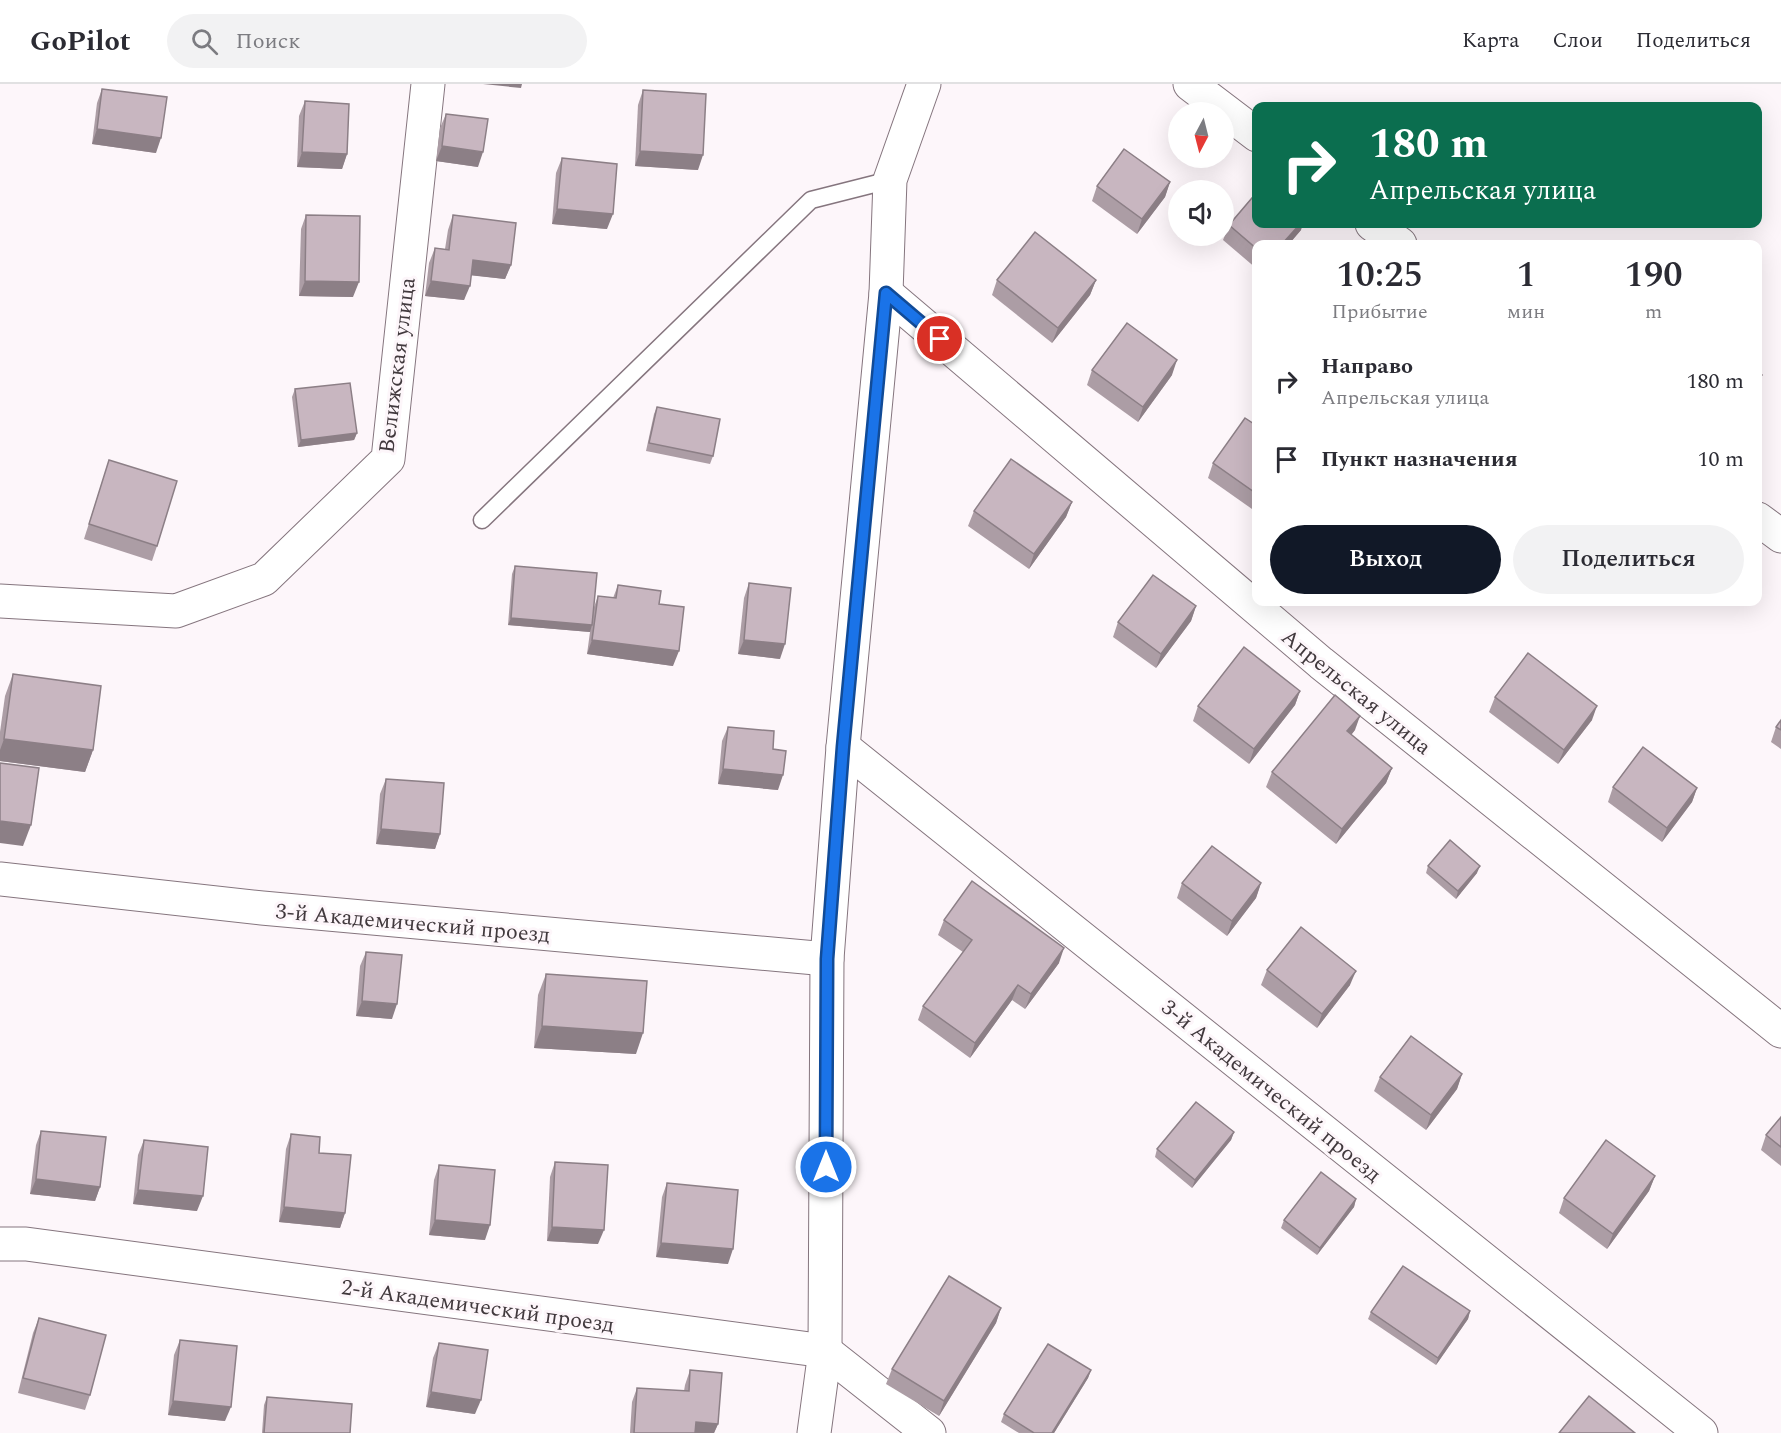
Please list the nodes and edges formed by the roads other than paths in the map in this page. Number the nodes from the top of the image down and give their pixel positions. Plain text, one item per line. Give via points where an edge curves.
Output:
1 (428, 84) edge
2 (924, 84) edge
3 (1190, 84) edge
4 (1252, 131) edge
5 (890, 180) junction
6 (1378, 228) edge
7 (1394, 240) edge
8 (886, 293) junction
9 (482, 520) dead end
10 (1762, 522) edge
11 (1781, 537) edge
12 (0, 601) edge
13 (1252, 604) edge
14 (1254, 606) edge
15 (843, 747) junction
16 (0, 879) edge
17 (827, 959) junction
18 (1781, 1031) edge
19 (0, 1244) edge
20 (825, 1351) junction
21 (814, 1433) edge
22 (929, 1433) edge
23 (1701, 1433) edge

1 - 12 street, Велижская улица via 388,459 264,579 176,611
2 - 5 street
3 - 4 street
5 - 8 street
5 - 9 lane via 811,200
6 - 7 street
8 - 13 street, Апрельская улица
8 - 15 street
10 - 11 street
14 - 18 street, Апрельская улица
15 - 17 street
15 - 23 street, 3-й Академический проезд
16 - 17 street, 3-й Академический проезд via 262,908
17 - 20 street
19 - 20 street, 2-й Академический проезд
20 - 21 street
20 - 22 street

